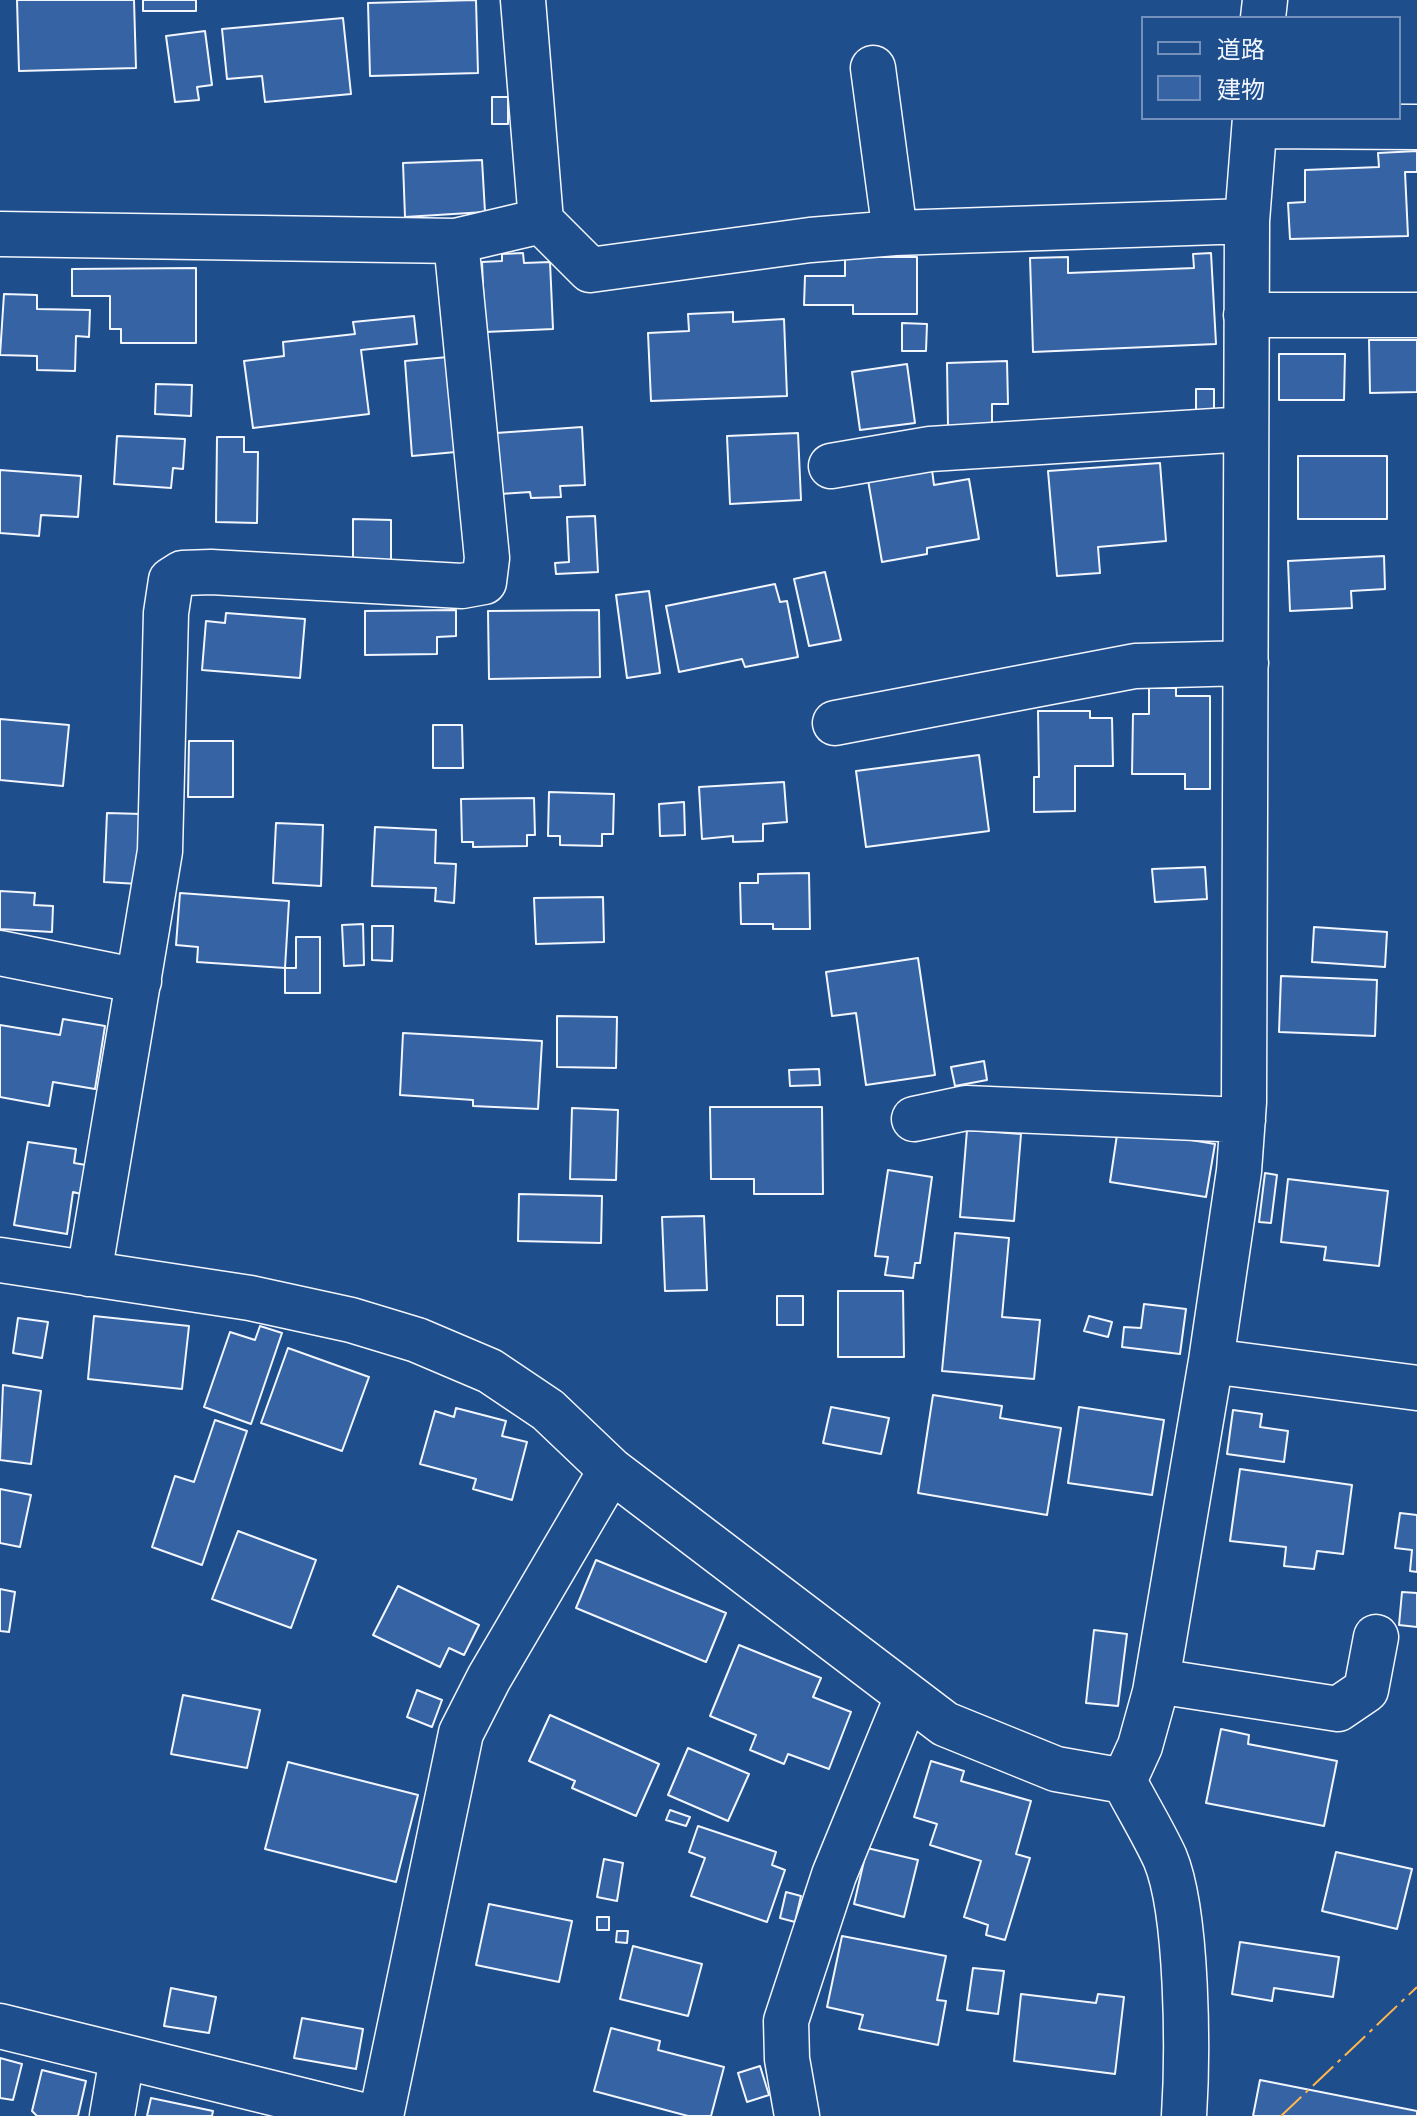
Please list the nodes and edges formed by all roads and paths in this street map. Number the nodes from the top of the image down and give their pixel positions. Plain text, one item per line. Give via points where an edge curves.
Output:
1 (523, 0) edge
2 (873, 68) dead end
3 (1255, 122) edge
4 (1417, 127) edge
5 (541, 221) junction
6 (1247, 221) junction
7 (895, 233) junction
8 (0, 234) edge
9 (456, 241) junction
10 (1246, 315) junction
11 (1417, 315) edge
12 (1246, 429) junction
13 (831, 466) dead end
14 (1246, 663) junction
15 (835, 723) dead end
16 (0, 953) edge
17 (139, 981) junction
18 (914, 1119) dead end
19 (1243, 1120) junction
20 (0, 1260) edge
21 (89, 1274) junction
22 (1211, 1361) junction
23 (1417, 1388) edge
24 (611, 1470) junction
25 (1376, 1637) dead end
26 (1157, 1681) junction
27 (907, 1697) junction
28 (1124, 1781) junction
29 (0, 2026) edge
30 (122, 2058) junction
31 (112, 2116) edge
32 (366, 2116) edge
33 (381, 2116) edge
34 (797, 2116) edge
35 (1184, 2116) edge

1 - 5 street
2 - 7 street
3 - 4 street
3 - 6 street
5 - 7 street via 590,270
5 - 9 street
6 - 7 street
6 - 10 street
8 - 9 street
9 - 17 street via 487,558 484,582 462,586 211,572 182,573 171,580 160,851
10 - 11 street
10 - 12 street
12 - 13 street via 930,449
12 - 14 street
14 - 15 street via 1135,666
14 - 19 street
16 - 17 street
17 - 21 street
18 - 19 street via 966,1108
19 - 22 street
20 - 21 street
21 - 24 street via 250,1298 417,1340 490,1371 548,1410
22 - 23 street
22 - 26 street
24 - 27 street
24 - 33 street via 461,1733
25 - 26 street via 1366,1690 1338,1709
26 - 28 street via 1140,1746
27 - 28 street via 945,1724 1056,1769
27 - 34 street via 834,1875 786,2021
28 - 35 street via 1166,1860 1178,1922 1187,2079
29 - 30 street
30 - 31 street
30 - 32 street

